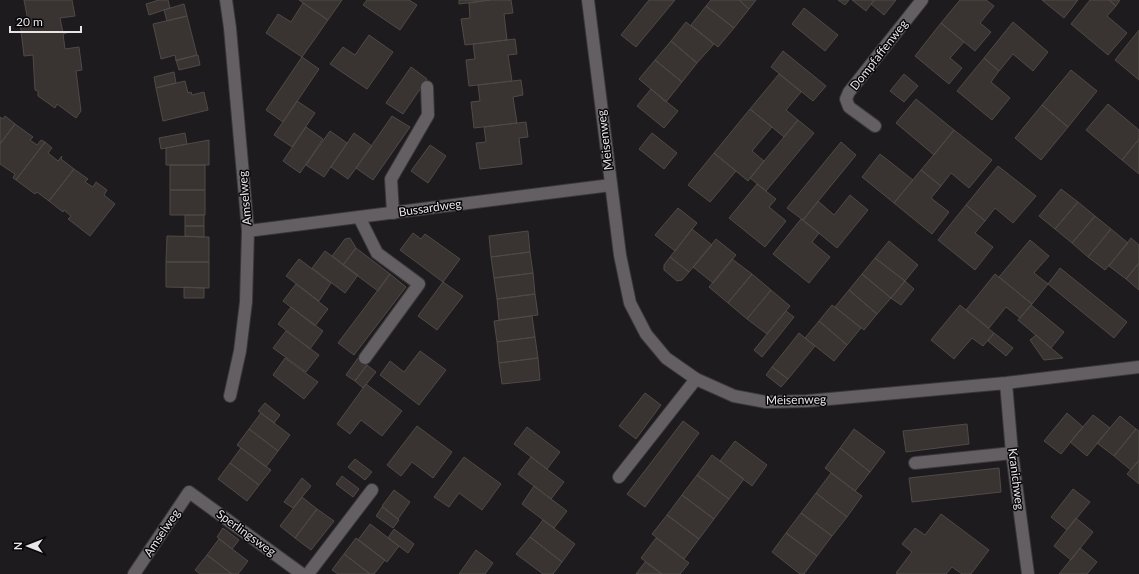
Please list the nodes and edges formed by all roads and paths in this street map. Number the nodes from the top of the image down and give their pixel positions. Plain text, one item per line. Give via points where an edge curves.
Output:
1 (226, 0) edge
2 (588, 0) edge
3 (922, 0) edge
4 (427, 87) dead end
5 (875, 126) dead end
6 (611, 185) junction
7 (393, 213) junction
8 (359, 217) junction
9 (248, 231) junction
10 (365, 358) dead end
11 (1139, 367) edge
12 (696, 379) junction
13 (1006, 383) junction
14 (230, 396) dead end
15 (1012, 453) junction
16 (915, 464) dead end
17 (619, 477) dead end
18 (372, 490) dead end
19 (189, 492) joint
20 (134, 574) edge
21 (302, 574) edge
22 (308, 574) edge
23 (1028, 574) edge

1 - 9 street, Amselweg
2 - 6 street, Meisenweg
3 - 5 street, Dompfaffenweg via 846,99 849,107
4 - 7 street via 428,115 391,179
6 - 7 street, Bussardweg
6 - 12 street, Meisenweg via 620,255 630,303 646,334 666,358
7 - 8 street, Bussardweg
8 - 9 street, Bussardweg
8 - 10 street via 377,253 419,284
9 - 14 street, Amselweg via 246,302 240,351
11 - 13 street, Meisenweg
12 - 13 street, Meisenweg via 734,396 766,402 807,401
12 - 17 street
13 - 15 street, Kranichweg
15 - 16 street
15 - 23 street, Kranichweg
18 - 22 street
19 - 20 street, Amselweg
19 - 21 street, Sperlingsweg

